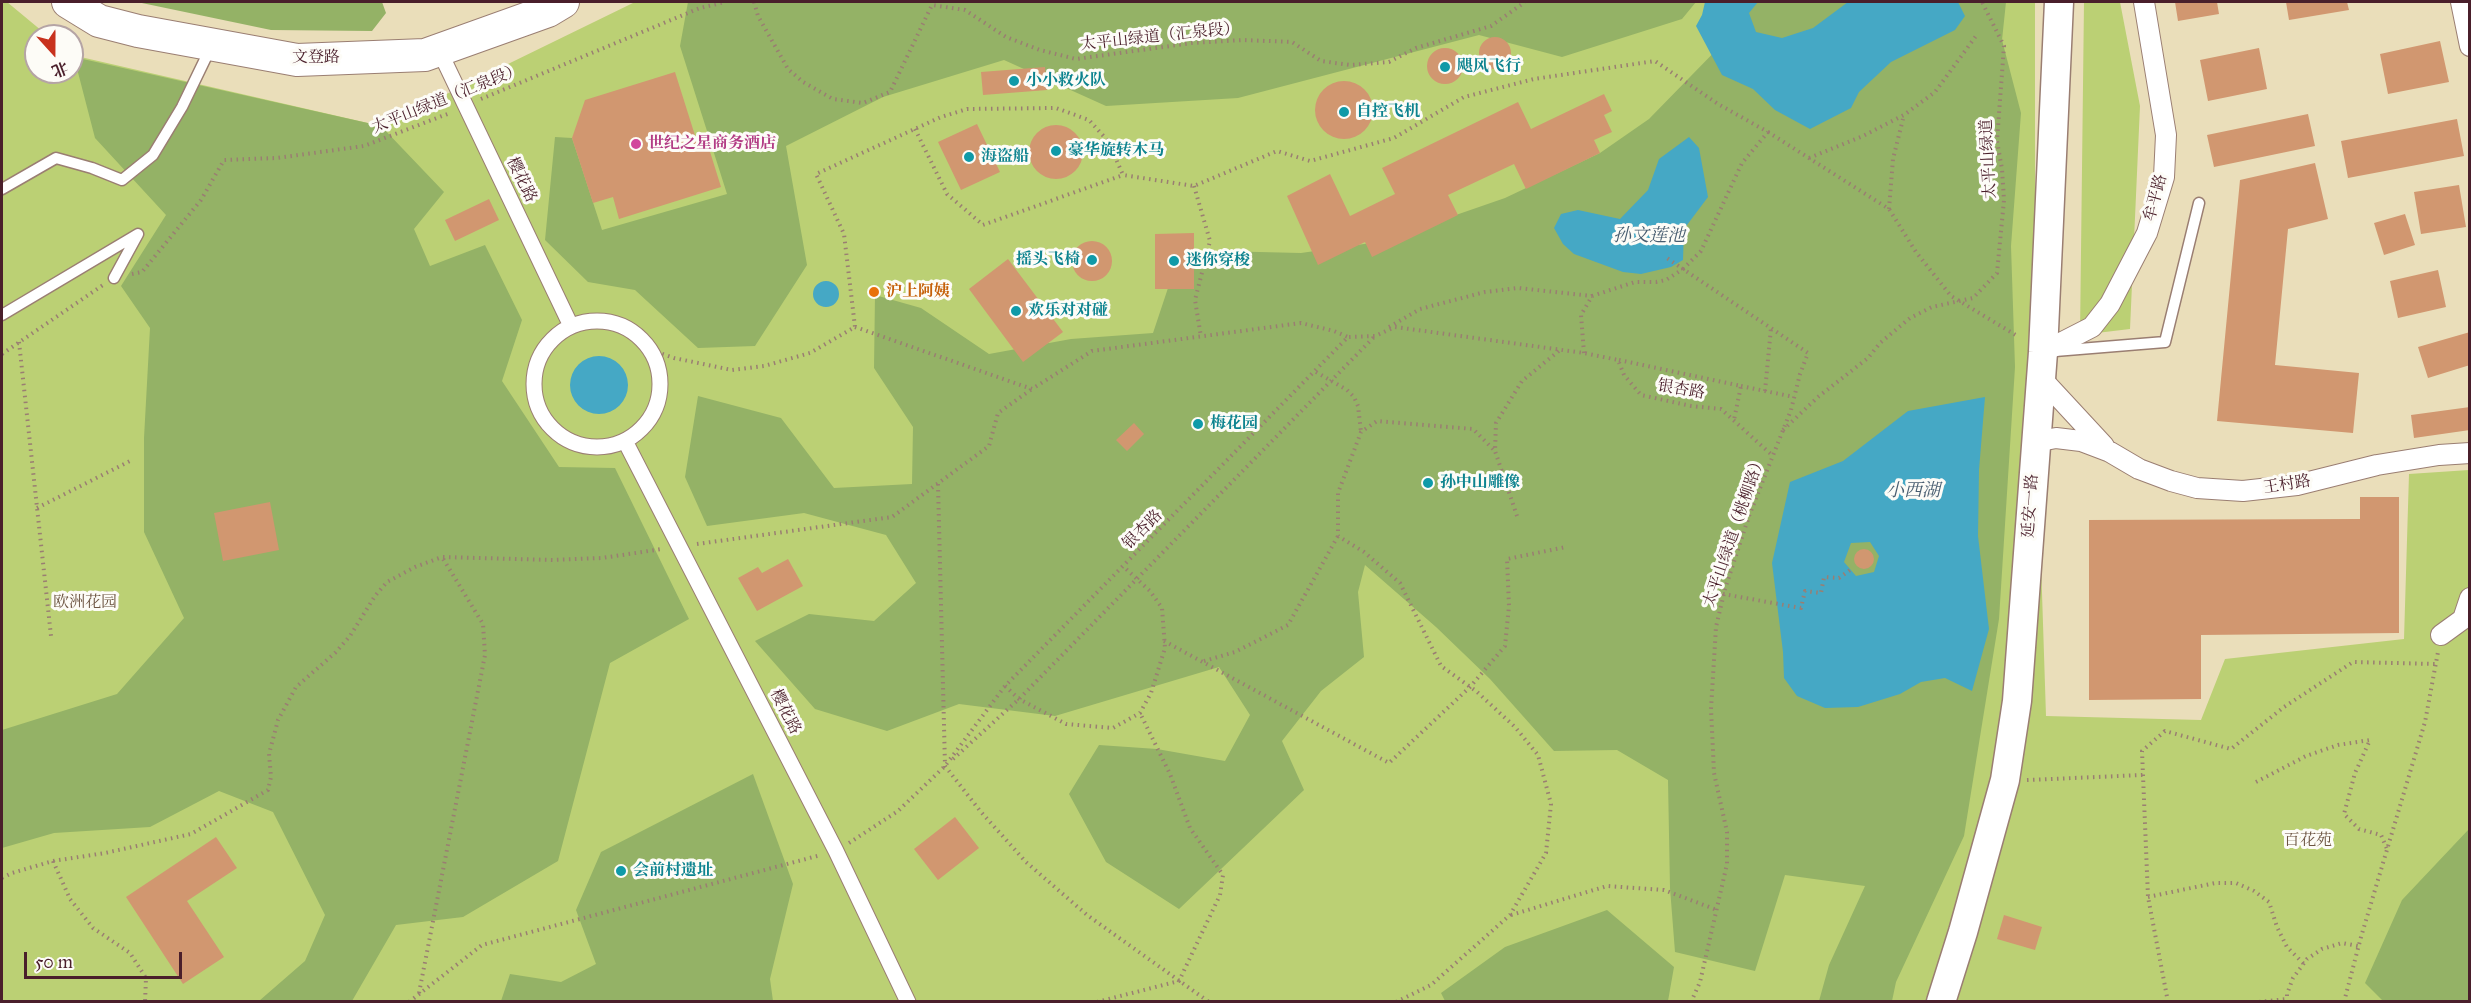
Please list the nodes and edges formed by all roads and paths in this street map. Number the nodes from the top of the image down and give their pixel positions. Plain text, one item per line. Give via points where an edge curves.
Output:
1 (68, 2) edge
2 (563, 2) edge
3 (725, 2) edge
4 (754, 2) edge
5 (1525, 2) edge
6 (1982, 2) edge
7 (2059, 2) edge
8 (2144, 2) edge
9 (2462, 2) edge
10 (1976, 36) dead end
11 (212, 44) junction
12 (2469, 46) edge
13 (439, 50) junction
14 (465, 106) junction
15 (1904, 115) junction
16 (915, 129) junction
17 (1768, 132) junction
18 (1809, 158) junction
19 (1124, 175) junction
20 (1194, 186) junction
21 (2, 189) edge
22 (2199, 203) dead end
23 (1889, 209) junction
24 (1664, 256) dead end
25 (1683, 269) junction
26 (114, 278) junction
27 (1592, 296) junction
28 (1959, 301) junction
29 (2, 315) edge
30 (571, 326) junction
31 (855, 327) junction
32 (1771, 328) junction
33 (1201, 336) junction
34 (1375, 336) junction
35 (1348, 337) junction
36 (19, 342) junction
37 (651, 350) junction
38 (1560, 350) junction
39 (1584, 352) junction
40 (2, 354) edge
41 (1618, 360) junction
42 (2042, 365) junction
43 (1316, 372) junction
44 (1331, 381) junction
45 (1741, 386) junction
46 (1032, 389) junction
47 (1765, 391) junction
48 (1794, 397) junction
49 (1734, 420) junction
50 (1361, 432) junction
51 (1781, 433) junction
52 (625, 441) junction
53 (2035, 442) junction
54 (1496, 451) junction
55 (2110, 452) junction
56 (2469, 453) edge
57 (1773, 456) junction
58 (132, 460) dead end
59 (938, 484) junction
60 (37, 508) junction
61 (1516, 516) dead end
62 (1338, 536) junction
63 (679, 547) junction
64 (1566, 547) dead end
65 (442, 557) junction
66 (1124, 567) junction
67 (1850, 570) dead end
68 (1137, 579) junction
69 (1724, 594) junction
70 (2469, 598) edge
71 (2441, 635) joint
72 (51, 636) dead end
73 (1164, 641) junction
74 (1202, 661) junction
75 (2436, 664) junction
76 (1005, 686) junction
77 (1470, 687) junction
78 (1019, 699) junction
79 (1140, 713) junction
80 (945, 766) junction
81 (2143, 775) junction
82 (2005, 780) junction
83 (2256, 782) dead end
84 (2387, 849) junction
85 (836, 851) junction
86 (53, 861) junction
87 (2, 878) edge
88 (2148, 897) junction
89 (1717, 910) junction
90 (1510, 915) junction
91 (2358, 946) junction
92 (2304, 964) junction
93 (1179, 981) junction
94 (418, 994) junction
95 (2287, 1000) edge
96 (145, 1002) edge
97 (409, 1002) edge
98 (908, 1002) edge
99 (1097, 1002) edge
100 (1209, 1002) edge
101 (1395, 1002) edge
102 (1691, 1002) edge
103 (1941, 1002) edge
104 (2168, 1002) edge
105 (2259, 1002) edge
106 (2344, 1002) edge

1 - 11 main road, 文登路 via 99,21
2 - 13 main road, 文登路
3 - 14 path, 太平山绿道（汇泉段） via 689,12
4 - 5 path, 太平山绿道（汇泉段） via 788,69 833,99 863,103 890,92 932,5 965,10 1006,37 1076,59 1243,40 1292,42 1321,61 1350,65 1389,62 1416,48 1491,26
6 - 28 path, 太平山绿道 via 2004,46 1997,141 2004,200 1997,273 1974,297
7 - 42 main road, 延安一路
8 - 42 street, 牟平路 via 2166,135 2164,177 2147,233 2110,304 2092,327
9 - 12 street
10 - 15 path via 1935,92
11 - 13 main road, 文登路 via 297,60 425,55
11 - 21 lane via 182,107 153,155 122,180 56,158
13 - 14 street, 樱花路
14 - 26 path, 太平山绿道（汇泉段） via 364,146 277,158 224,160 201,200 142,273
14 - 30 street, 樱花路
15 - 18 path
15 - 23 path via 1893,159
16 - 19 path via 967,109 1056,108 1089,120 1108,141
16 - 19 path via 947,194 983,225
16 - 31 path via 816,174 844,234
17 - 18 path
17 - 20 path via 1655,61 1534,79 1464,97 1394,138 1310,161 1276,151
17 - 25 path via 1742,163 1701,251
18 - 23 path
19 - 20 path
20 - 33 path via 1210,241 1195,300
22 - 42 lane via 2165,342
23 - 28 path via 1916,252
24 - 25 path
25 - 27 path via 1666,280 1635,282
25 - 32 path
26 - 29 lane via 138,234
26 - 36 path
27 - 34 path via 1518,288 1485,292 1420,309
27 - 39 path via 1581,315
28 - 42 path
28 - 51 path, 太平山绿道（桃柳路） via 1932,307 1910,318
30 - 37 street via 592,320 614,322 634,332
30 - 52 street via 554,337 535,371 534,391 540,411 551,427 585,446 606,447
31 - 37 path via 810,352 764,366 732,370
31 - 46 path
32 - 47 path
32 - 48 path via 1808,353
33 - 35 path via 1301,323
33 - 46 path via 1092,351
34 - 35 path, 银杏路
34 - 38 path, 银杏路 via 1395,327
34 - 44 path, 银杏路
35 - 43 path, 银杏路
36 - 40 path
36 - 60 path
37 - 52 street via 659,367 661,389 655,410 643,428
38 - 39 path, 银杏路
38 - 54 path via 1522,381 1496,423
39 - 41 path, 银杏路
41 - 45 path
41 - 49 path, 银杏路 via 1624,375 1641,396 1721,409
42 - 53 main road, 延安一路
42 - 55 street, 王村路 via 2084,426
43 - 44 path
43 - 66 path, 银杏路
44 - 50 path via 1354,397
44 - 68 path, 银杏路
45 - 47 path
45 - 49 path
46 - 59 path via 998,413 989,446
47 - 48 path
48 - 51 path
49 - 57 path, 银杏路
50 - 54 path via 1377,421 1473,429
50 - 62 path via 1338,493
51 - 57 path, 太平山绿道（桃柳路）
52 - 63 street, 樱花路
53 - 55 street, 王村路 via 2069,438
53 - 82 main road, 延安一路 via 2017,701
54 - 61 path
55 - 56 street, 王村路 via 2171,481 2197,488 2243,491 2297,485 2377,465
57 - 69 path, 太平山绿道（桃柳路）
58 - 60 path
59 - 63 path via 892,517
59 - 80 path
60 - 72 path
62 - 74 path via 1288,625 1236,652
62 - 77 path via 1400,583 1442,666
63 - 65 path via 602,558
63 - 85 street, 樱花路
64 - 77 path via 1507,559 1509,606 1505,646
65 - 86 path via 387,582 350,636 296,687 278,720 269,754 268,790 191,834 105,854
65 - 94 path via 483,624 485,655
66 - 68 path
66 - 76 path, 银杏路
67 - 69 path via 1839,578 1824,577 1821,593 1805,591 1801,608
68 - 73 path via 1162,608
68 - 78 path, 银杏路
69 - 89 path, 太平山绿道（桃柳路） via 1716,627 1711,709 1714,773 1727,832 1727,864
70 - 71 street via 2463,619
71 - 75 path
73 - 74 path
73 - 79 path via 1151,693
74 - 77 path via 1389,763
75 - 81 path via 2353,662 2284,707 2231,749 2165,731 2142,751
75 - 84 path via 2425,722
76 - 78 path
76 - 80 path, 银杏路
77 - 90 path via 1515,727 1538,755 1551,804 1546,853
78 - 79 path via 1066,724 1113,728
78 - 80 path, 银杏路
79 - 93 path via 1170,774 1190,828 1223,875 1220,895
80 - 85 path, 银杏路 via 898,811
80 - 93 path via 1026,862 1087,915
81 - 82 path
81 - 88 path
82 - 103 main road, 延安一路
83 - 84 path via 2306,756 2370,740 2355,773 2344,814 2359,829 2381,835
84 - 91 path
85 - 94 path, 银杏路 via 482,945
85 - 98 street, 樱花路
86 - 87 path
86 - 96 path via 70,899 93,927 130,952 146,978
88 - 92 path via 2236,883 2269,902 2287,947
88 - 104 path
89 - 90 path via 1664,890 1607,886
89 - 102 path, 太平山绿道（桃柳路） via 1700,982
90 - 101 path via 1431,985
91 - 92 path via 2342,943 2322,949
91 - 106 path
92 - 95 path via 2293,978
93 - 99 path
93 - 100 path
94 - 97 path, 银杏路
95 - 105 path

